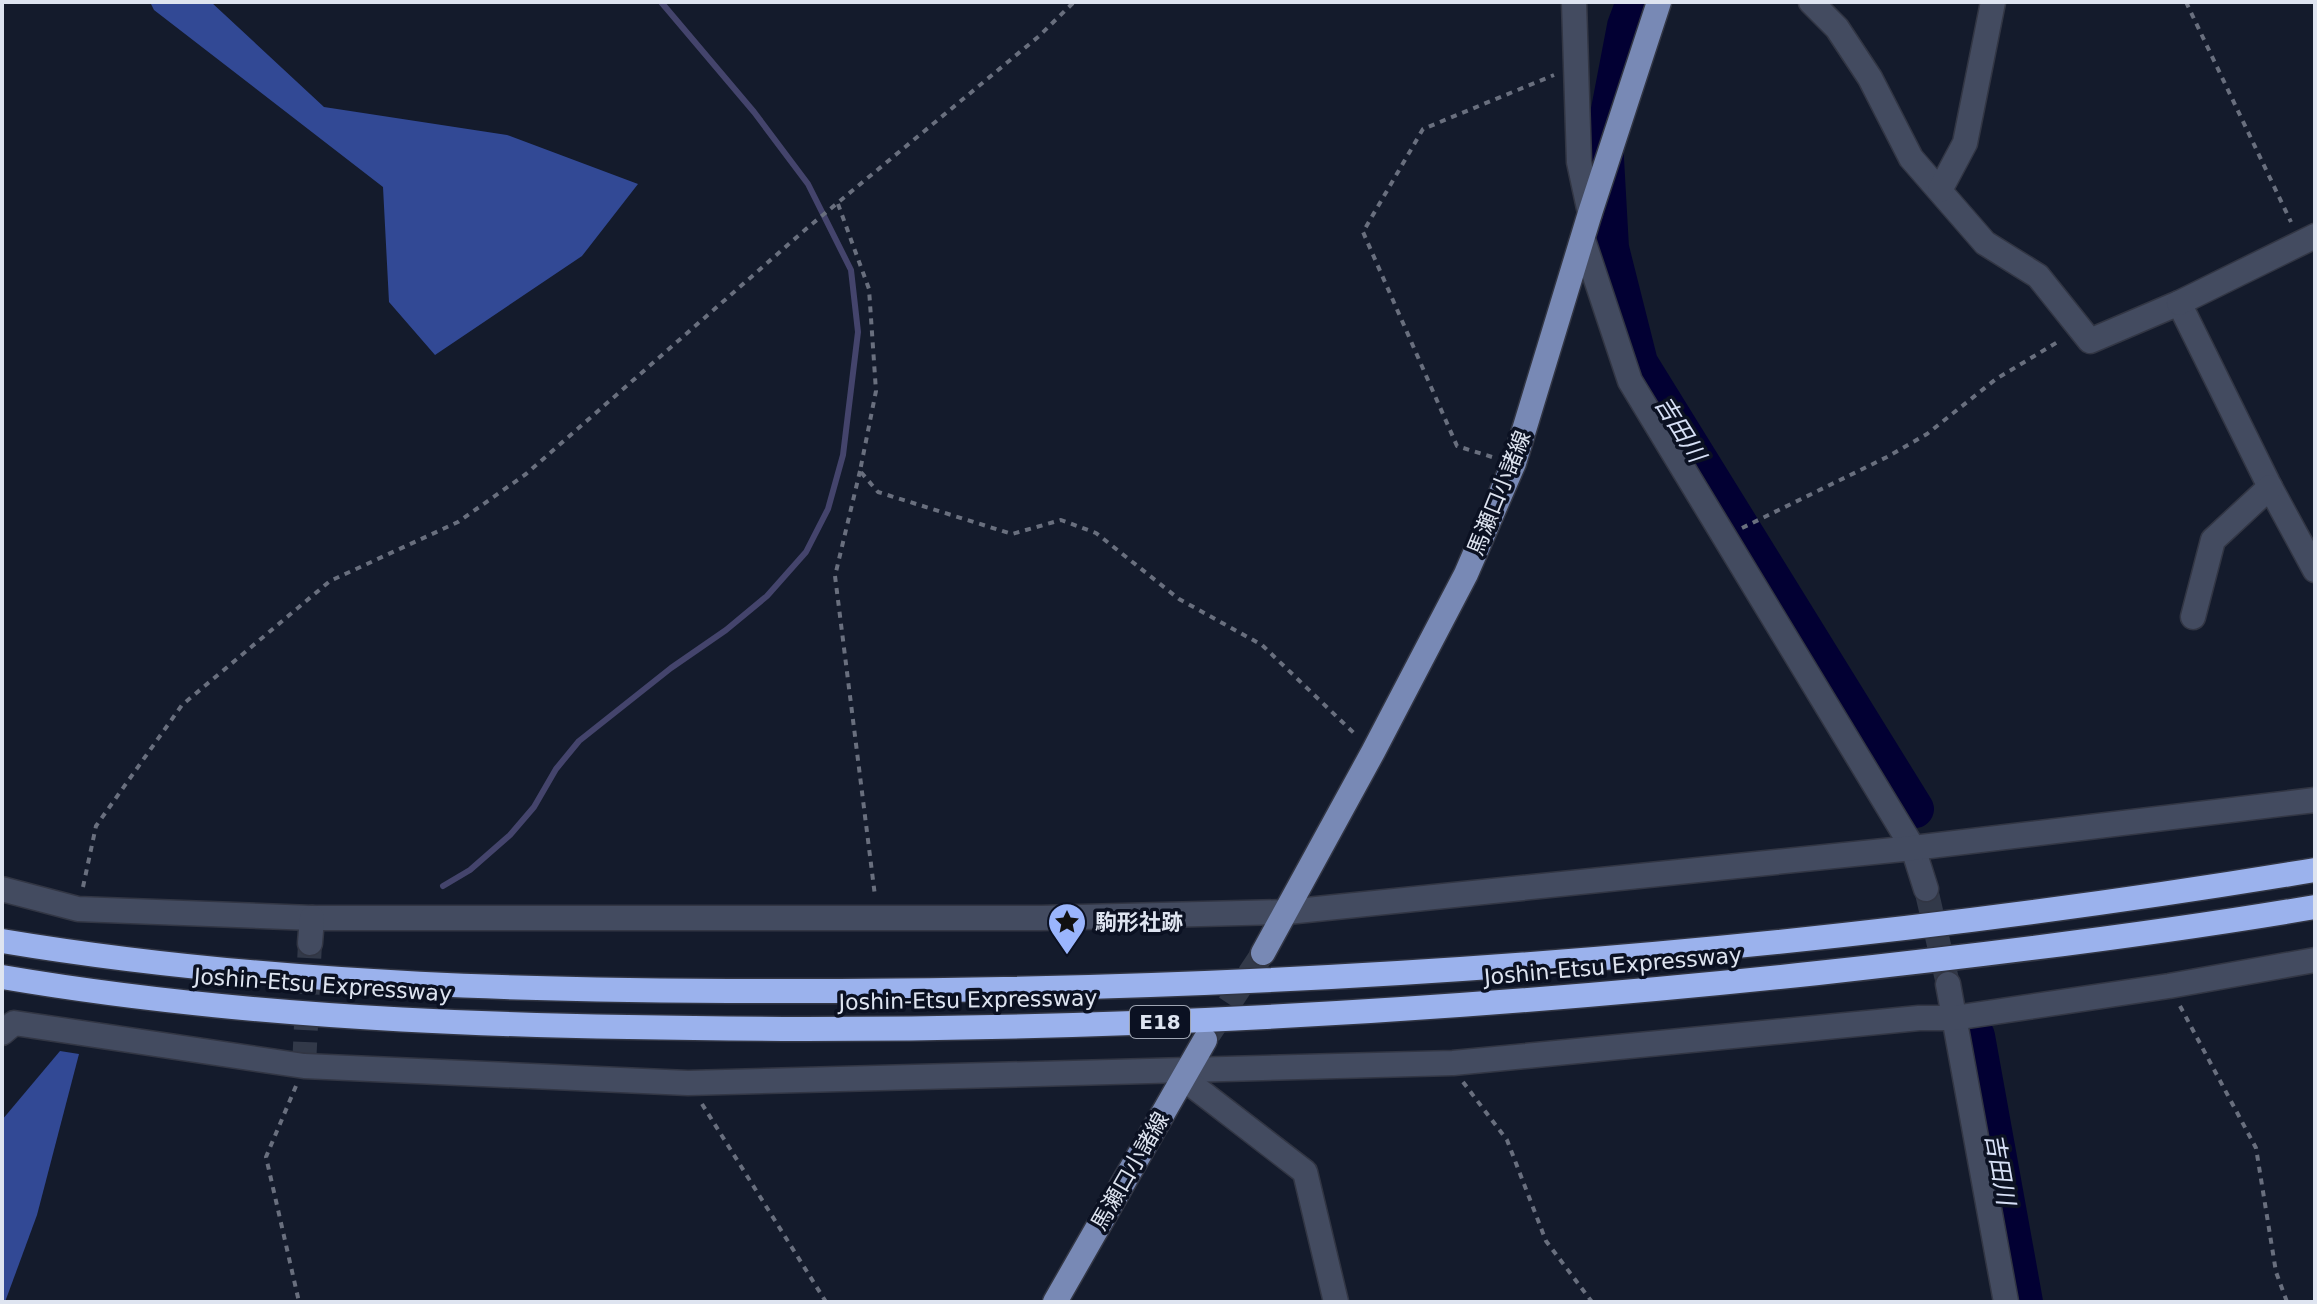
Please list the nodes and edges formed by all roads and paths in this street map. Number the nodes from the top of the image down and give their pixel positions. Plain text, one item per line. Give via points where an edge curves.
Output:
1 (1074, 2) edge
2 (1574, 2) edge
3 (1659, 2) edge
4 (1811, 2) edge
5 (1993, 2) edge
6 (2186, 2) edge
7 (1575, 67) junction
8 (1940, 190) junction
9 (838, 203) junction
10 (1590, 213) junction
11 (2308, 239) edge
12 (1583, 240) junction
13 (2179, 303) junction
14 (2080, 329) junction
15 (1514, 463) junction
16 (860, 471) junction
17 (2270, 487) junction
18 (1724, 537) junction
19 (2315, 570) edge
20 (2193, 617) dead end
21 (1373, 752) junction
22 (2315, 800) edge
23 (1913, 848) junction
24 (2315, 870) edge
25 (2, 889) edge
26 (1926, 889) tunnel mouth
27 (2315, 907) edge
28 (78, 909) junction
29 (1287, 912) junction
30 (312, 918) junction
31 (878, 918) junction
32 (2, 941) edge
33 (310, 943) tunnel mouth
34 (1263, 953) tunnel mouth
35 (2315, 960) edge
36 (2, 977) edge
37 (1948, 984) tunnel mouth
38 (2169, 986) junction
39 (1954, 1018) junction
40 (2, 1033) edge
41 (1205, 1040) tunnel mouth
42 (1453, 1063) junction
43 (304, 1066) junction
44 (1186, 1074) junction
45 (688, 1083) junction
46 (299, 1302) edge
47 (826, 1302) edge
48 (1055, 1302) edge
49 (1336, 1302) edge
50 (1592, 1302) edge
51 (2006, 1302) edge
52 (2287, 1302) edge

1 - 9 path
2 - 7 street
3 - 10 main road, 馬瀬口小諸線
4 - 8 street via 1837,28 1911,158
5 - 8 street via 1965,143
6 - 11 path
7 - 10 street via 1579,162
7 - 15 path via 1423,129 1363,232 1457,446
8 - 14 street via 1985,243 2038,276
9 - 16 path via 869,289 876,391
9 - 28 path via 526,474 458,522 330,581 182,705 96,826
10 - 12 main road, 馬瀬口小諸線
11 - 13 street
12 - 15 main road, 馬瀬口小諸線
12 - 18 street via 1630,381
13 - 14 street via 2090,341
13 - 17 street
14 - 18 path via 1996,379 1927,434
15 - 21 main road, 馬瀬口小諸線 via 1466,574
16 - 21 path via 878,492 1012,534 1061,520 1096,533 1179,599 1262,645
16 - 31 path via 835,576
17 - 19 street
17 - 20 street via 2213,540
18 - 23 street
21 - 29 main road, 馬瀬口小諸線
22 - 23 street
23 - 26 street
23 - 29 street
24 - 32 highway, Joshin-Etsu Expressway / E18 via 1741,945 1402,974 1087,988 574,989 241,971
25 - 28 street
27 - 36 highway, Joshin-Etsu Expressway / E18 via 2117,937 1725,983 1406,1010 1106,1024 749,1029 456,1022 237,1007
28 - 30 street
29 - 31 street
29 - 34 main road, 馬瀬口小諸線
30 - 31 street
30 - 33 street
35 - 38 street
37 - 39 street
38 - 39 street
38 - 52 path via 2256,1148 2276,1272
39 - 42 street
39 - 51 street
40 - 43 street via 14,1023
41 - 44 main road, 馬瀬口小諸線
42 - 44 street
42 - 50 path via 1507,1140 1546,1241
43 - 45 street
43 - 46 path via 266,1157
44 - 45 street
44 - 48 main road, 馬瀬口小諸線
44 - 49 street via 1305,1172
45 - 47 path

